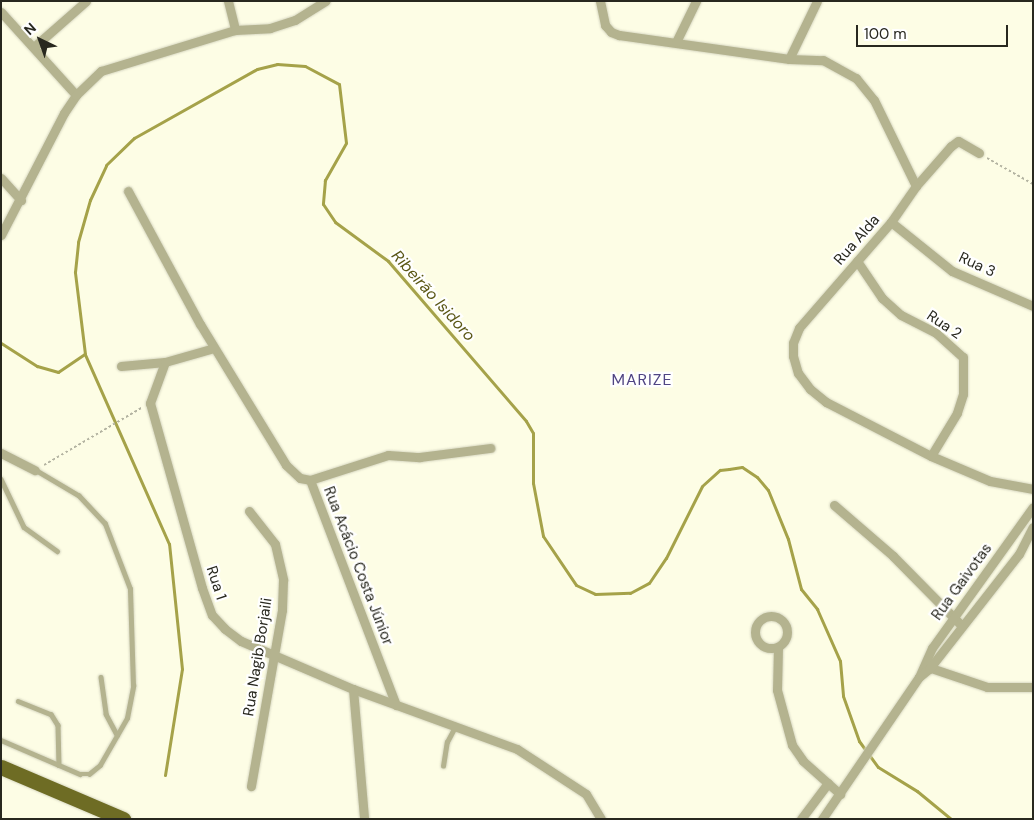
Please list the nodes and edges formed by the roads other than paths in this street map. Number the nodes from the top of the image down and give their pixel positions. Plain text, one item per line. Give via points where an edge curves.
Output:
1 (86, 1) edge
2 (228, 1) edge
3 (326, 1) edge
4 (600, 1) edge
5 (696, 1) edge
6 (817, 1) edge
7 (1, 12) edge
8 (235, 30) junction
9 (676, 42) junction
10 (35, 46) junction
11 (789, 59) junction
12 (76, 94) junction
13 (979, 153) road end
14 (1, 178) edge
15 (916, 186) junction
16 (128, 191) dead end
17 (21, 200) junction
18 (891, 222) junction
19 (1, 234) edge
20 (857, 261) junction
21 (1033, 306) edge
22 (214, 348) junction
23 (165, 362) junction
24 (121, 366) dead end
25 (490, 448) dead end
26 (1, 453) edge
27 (931, 456) junction
28 (35, 470) joint
29 (1, 479) edge
30 (310, 480) junction
31 (1033, 489) edge
32 (834, 505) dead end
33 (1033, 506) edge
34 (249, 511) dead end
35 (1033, 527) edge
36 (57, 551) dead end
37 (953, 616) junction
38 (962, 626) junction
39 (778, 647) dead end
40 (274, 656) junction
41 (926, 667) junction
42 (101, 677) dead end
43 (1033, 686) edge
44 (353, 689) junction
45 (18, 700) dead end
46 (396, 705) junction
47 (455, 727) junction
48 (117, 735) junction
49 (1, 740) edge
50 (59, 765) junction
51 (443, 766) dead end
52 (1, 767) edge
53 (828, 783) junction
54 (251, 786) dead end
55 (840, 794) junction
56 (364, 818) edge
57 (123, 819) edge
58 (601, 819) edge
59 (801, 819) edge
60 (822, 819) edge

1 - 10 street
2 - 8 street
3 - 8 street via 295,20 270,28
4 - 9 street via 611,32
5 - 9 street
6 - 11 street
7 - 10 street
8 - 12 street via 101,71
9 - 11 street
10 - 12 street
11 - 15 street via 823,60 856,78 874,100
12 - 17 street
13 - 15 street, Rua Alda via 958,141
14 - 17 street
15 - 18 street, Rua Alda
16 - 22 street, Rua Acácio Costa Júnior
17 - 19 street
18 - 20 street, Rua Alda
18 - 21 street, Rua 3 via 952,271
20 - 27 street, Rua 2 via 882,298 901,315 952,344 963,357 965,373 957,413
20 - 27 street, Rua Alda via 799,328 793,343 798,373 826,402
22 - 23 street
22 - 30 street, Rua Acácio Costa Júnior via 286,465 300,478
23 - 24 street
23 - 40 street, Rua 1 via 150,403 209,606 224,629
25 - 30 street via 420,457 388,455
26 - 28 street
27 - 31 street via 990,481
28 - 48 lane via 79,496 105,524 130,589 133,686 127,718
29 - 36 lane via 24,527
30 - 46 street, Rua Acácio Costa Júnior
32 - 37 street via 893,556
33 - 37 street, Rua Gaivotas
34 - 40 street, Rua Nagib Borjaili via 275,544 280,559 282,610
35 - 38 street, Rua Gaivotas via 1019,554
37 - 38 street
37 - 41 street, Rua Gaivotas
38 - 41 street, Rua Gaivotas
39 - 53 street via 777,690 792,746
40 - 44 street, Rua 1
40 - 54 street, Rua Nagib Borjaili
41 - 43 street via 987,687
41 - 55 street, Rua Gaivotas
42 - 48 lane via 106,714
44 - 46 street, Rua 1
44 - 56 street
45 - 50 lane via 51,714 58,725
46 - 47 street
47 - 51 lane via 447,742
47 - 58 street via 517,750 586,794
48 - 50 lane via 100,765 89,774 80,774
49 - 50 lane
52 - 57 highway
53 - 55 street
53 - 59 street
55 - 60 street

